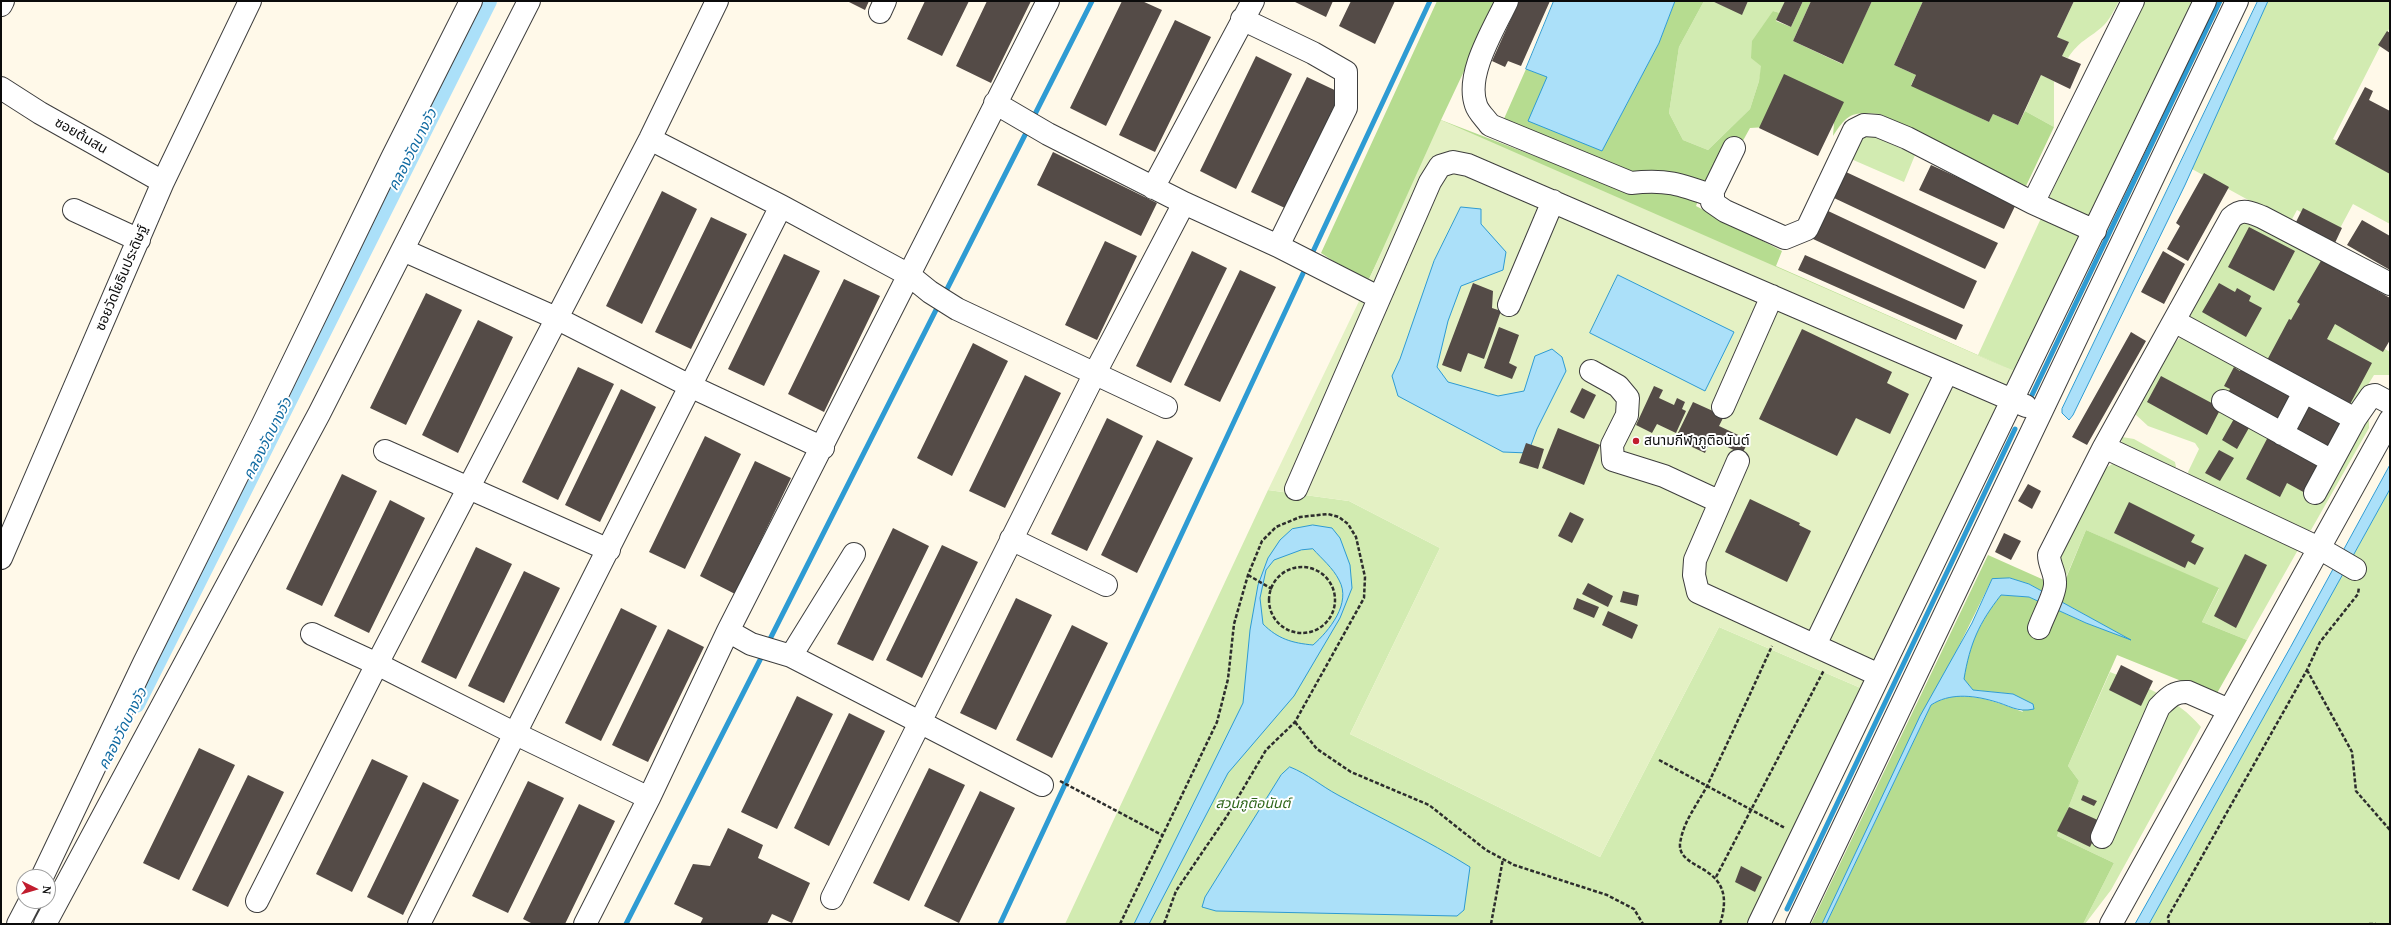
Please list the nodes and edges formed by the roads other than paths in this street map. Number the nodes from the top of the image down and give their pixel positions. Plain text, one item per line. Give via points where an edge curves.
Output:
1 (3, 1) edge
2 (250, 1) edge
3 (471, 1) edge
4 (529, 1) edge
5 (717, 1) edge
6 (1048, 1) edge
7 (1508, 1) edge
8 (2133, 1) edge
9 (2205, 1) edge
10 (2237, 1) edge
11 (1, 5) edge
12 (1248, 10) edge
13 (1, 88) edge
14 (995, 103) junction
15 (650, 140) junction
16 (1734, 148) dead end
17 (163, 182) junction
18 (1152, 188) junction
19 (1713, 196) junction
20 (1553, 201) junction
21 (1184, 203) junction
22 (2033, 203) junction
23 (781, 206) junction
24 (74, 210) dead end
25 (2095, 231) junction
26 (139, 240) junction
27 (403, 250) junction
28 (1285, 251) junction
29 (909, 275) junction
30 (2390, 284) edge
31 (1772, 296) junction
32 (1378, 297) junction
33 (1509, 305) dead end
34 (556, 318) junction
35 (2174, 321) junction
36 (1591, 371) dead end
37 (1947, 372) junction
38 (1094, 373) junction
39 (690, 386) junction
40 (2304, 392) junction
41 (2012, 400) junction
42 (2223, 401) dead end
43 (2390, 403) edge
44 (1166, 407) dead end
45 (1723, 407) dead end
46 (2039, 413) junction
47 (2355, 419) junction
48 (2390, 420) edge
49 (2282, 434) junction
50 (823, 448) junction
51 (2104, 448) junction
52 (385, 451) dead end
53 (1738, 460) dead end
54 (2332, 461) junction
55 (468, 487) junction
56 (1296, 489) dead end
57 (2347, 498) junction
58 (1718, 502) junction
59 (1011, 539) junction
60 (609, 550) junction
61 (854, 554) dead end
62 (1, 558) edge
63 (2339, 560) junction
64 (1106, 585) dead end
65 (2039, 628) dead end
66 (728, 631) junction
67 (312, 634) dead end
68 (1824, 650) junction
69 (791, 656) junction
70 (377, 664) junction
71 (1879, 675) junction
72 (2229, 710) junction
73 (919, 722) junction
74 (516, 734) junction
75 (1049, 782) road end
76 (649, 798) junction
77 (2102, 837) dead end
78 (46, 869) edge
79 (832, 898) dead end
80 (257, 901) dead end
81 (26, 909) edge
82 (18, 924) edge
83 (46, 924) edge
84 (419, 924) edge
85 (585, 924) edge
86 (1759, 924) edge
87 (1797, 924) edge
88 (2111, 924) edge

1 - 11 street
2 - 17 street, ซอยวัดโยธินประดิษฐ์
3 - 78 street via 144,663
4 - 27 street
5 - 15 street
6 - 14 street
7 - 19 street via 1478,63 1473,83 1476,106 1490,125 1631,183 1654,180 1675,182
8 - 22 street
9 - 25 street
10 - 46 street
12 - 18 street
12 - 28 street via 1346,72 1346,108
13 - 17 street, ซอยต้นสน via 40,113
14 - 18 street
14 - 29 street
15 - 23 street
15 - 34 street
16 - 19 street
17 - 26 street, ซอยวัดโยธินประดิษฐ์
18 - 21 street
19 - 22 street via 1712,202 1725,211 1785,238 1794,236 1807,229 1854,130 1864,125 1878,126 1907,138
20 - 31 street
20 - 32 street via 1468,165 1453,162 1440,166 1430,182
20 - 33 street
21 - 28 street
21 - 38 street
22 - 25 street
23 - 29 street
23 - 39 street
24 - 26 street
25 - 41 street
26 - 62 street, ซอยวัดโยธินประดิษฐ์
27 - 34 street
27 - 83 street via 316,421
28 - 32 street
29 - 38 street via 957,309
29 - 50 street
30 - 35 street via 2245,210 2231,218
31 - 37 street
31 - 45 street
32 - 56 street
34 - 39 street
34 - 55 street
35 - 40 street
35 - 51 street
36 - 58 street via 1618,386 1628,398 1628,414 1612,445 1613,460 1664,476
37 - 41 street
37 - 68 street
38 - 44 street
38 - 59 street
39 - 50 street
39 - 60 street
40 - 47 street
40 - 49 street
41 - 46 street
41 - 71 street
42 - 49 street
43 - 47 street via 2375,395 2371,396
46 - 87 street
47 - 54 street
48 - 57 street
49 - 54 street
50 - 66 street
51 - 63 street
51 - 65 street via 2049,555 2049,564 2056,584
52 - 55 street
53 - 58 street
54 - 57 street via 2318,488
55 - 60 street
55 - 70 street
57 - 63 street
58 - 68 street via 1695,560 1694,575 1698,592
59 - 64 street
59 - 73 street
60 - 74 street
61 - 69 street
63 - 72 street
66 - 69 street via 751,644
66 - 76 street
67 - 70 street
68 - 71 street
69 - 73 street
70 - 74 street
70 - 80 street
71 - 86 street
72 - 77 street via 2188,692 2172,694 2159,707
72 - 88 street
73 - 75 street
73 - 79 street
74 - 76 street
74 - 84 street
76 - 85 street
81 - 82 street

